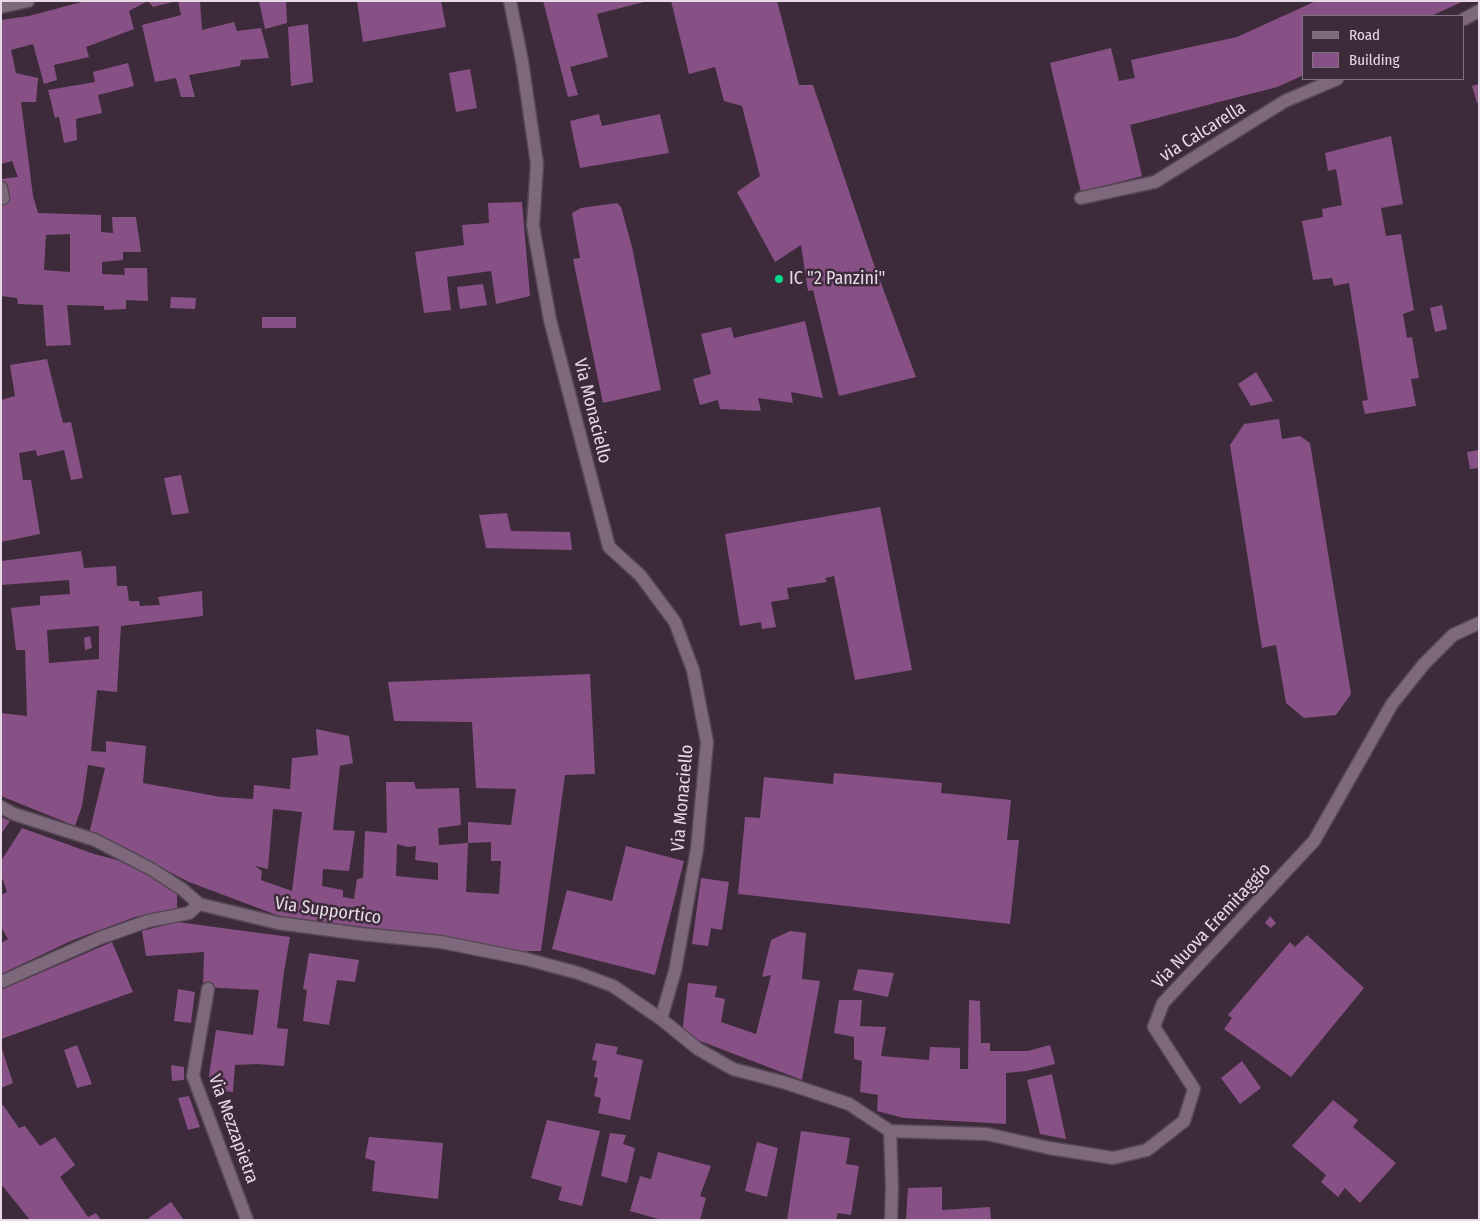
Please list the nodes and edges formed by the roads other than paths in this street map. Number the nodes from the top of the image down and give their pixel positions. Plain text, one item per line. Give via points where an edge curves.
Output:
1 (28, 1) edge
2 (510, 1) edge
3 (1, 7) edge
4 (1479, 11) edge
5 (1465, 18) edge
6 (1335, 80) edge
7 (1081, 198) dead end
8 (1479, 624) edge
9 (1, 807) edge
10 (199, 904) junction
11 (1, 982) edge
12 (208, 989) dead end
13 (661, 1019) junction
14 (890, 1130) junction
15 (247, 1220) edge
16 (891, 1220) edge

1 - 3 street
2 - 13 street, Via Monaciello via 536,164 533,226 550,320 609,547 640,575 675,622 693,670 707,742 697,849 675,971
4 - 5 street
6 - 7 street, via Calcarella via 1285,101 1155,182
8 - 14 street, Via Nuova Eremitaggio via 1453,635 1424,664 1392,704 1314,841 1163,1003 1154,1027 1194,1089 1184,1121 1147,1150 1112,1158 987,1134
9 - 10 street, Via Supportico via 95,840 182,888
10 - 11 street via 188,913 148,921 100,938
10 - 13 street, Via Supportico via 278,923 441,942 526,959 613,986
12 - 15 street, Via Mezzapietra via 193,1076
13 - 14 street via 698,1049 733,1069 849,1104
14 - 16 street

